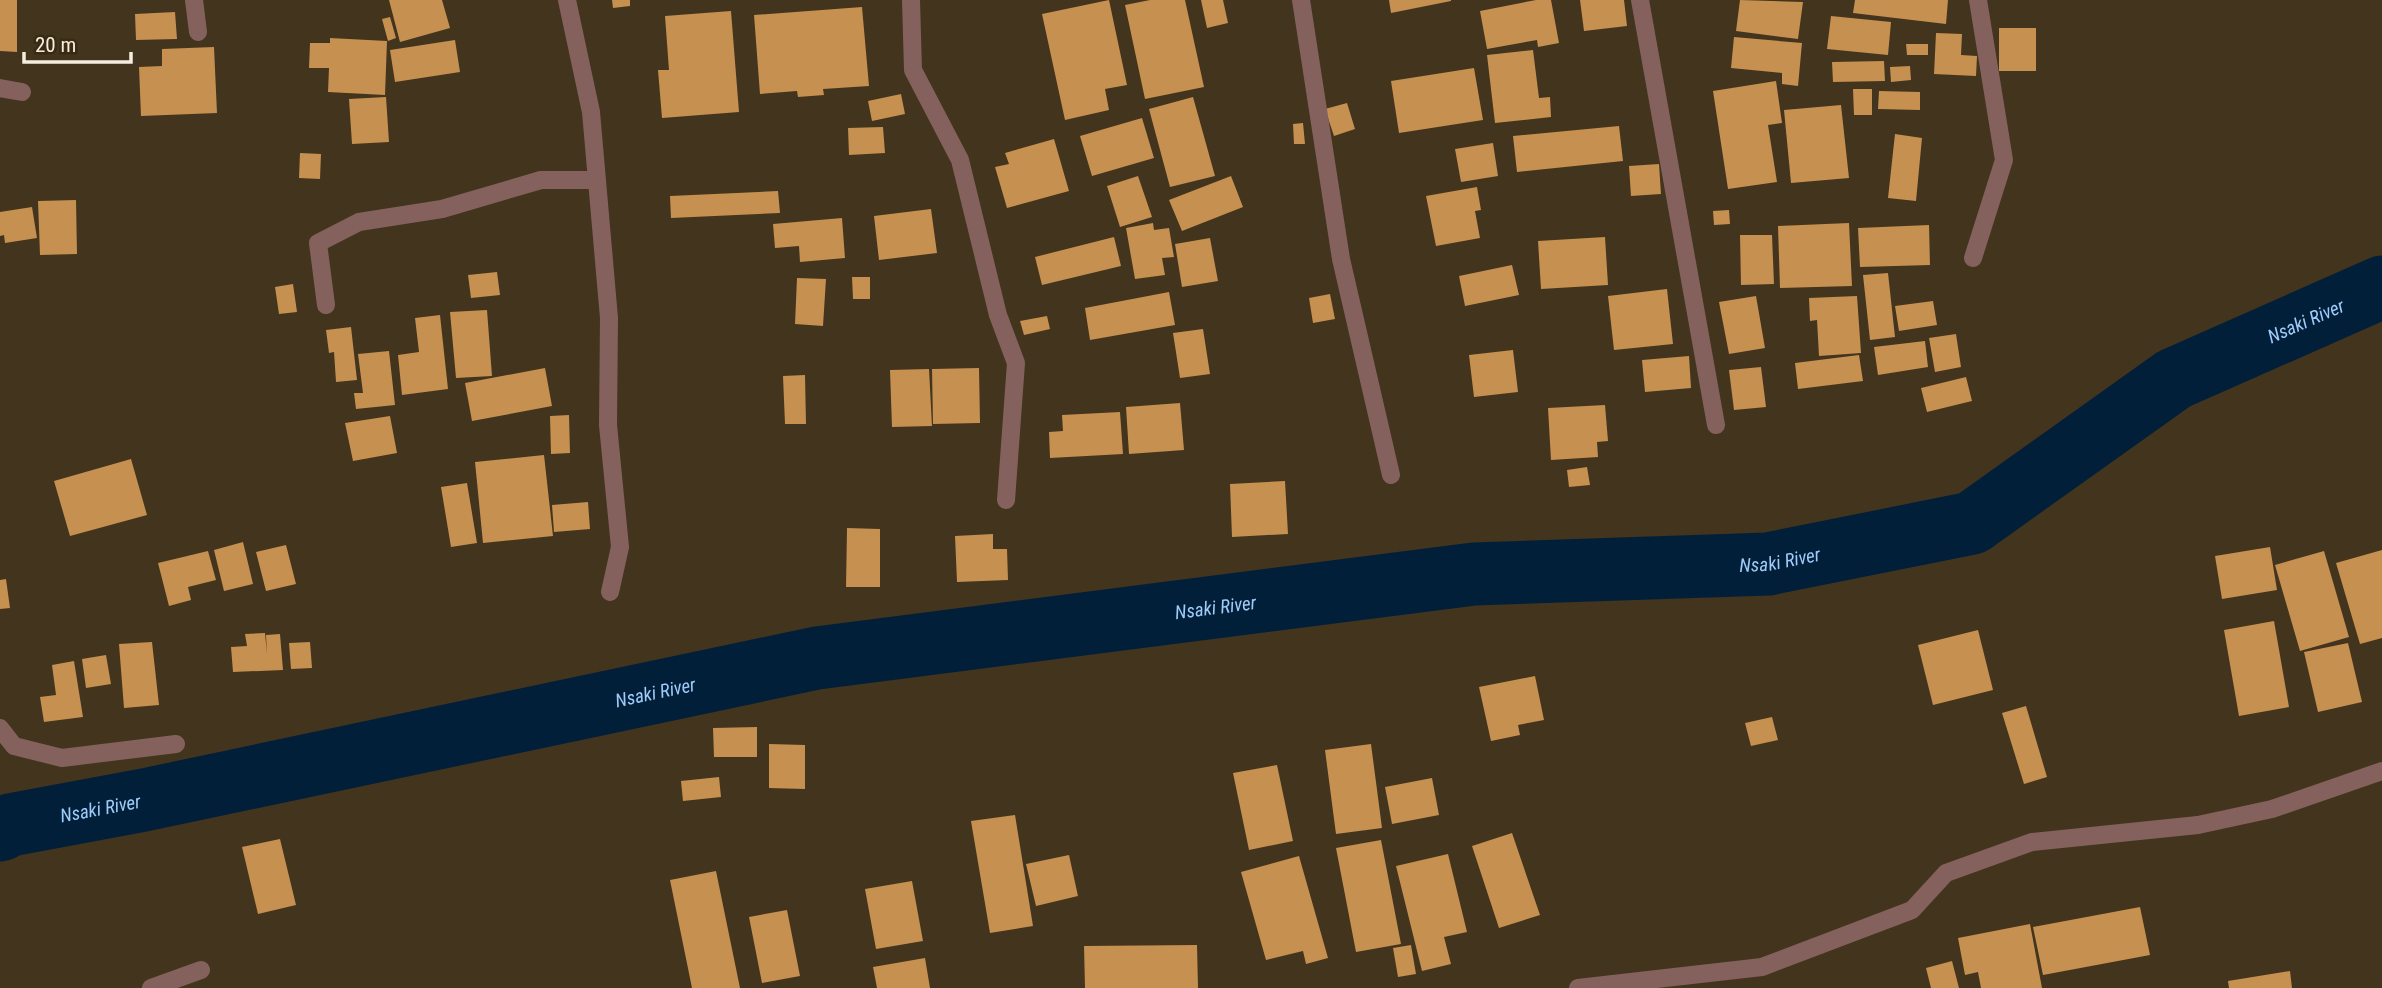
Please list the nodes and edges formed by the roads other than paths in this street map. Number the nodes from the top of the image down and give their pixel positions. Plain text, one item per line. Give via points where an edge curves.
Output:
1 (194, 0) edge
2 (567, 0) edge
3 (911, 0) edge
4 (1301, 0) edge
5 (1640, 0) edge
6 (1978, 0) edge
7 (198, 32) dead end
8 (0, 88) edge
9 (22, 92) dead end
10 (597, 180) junction
11 (1973, 258) dead end
12 (326, 305) dead end
13 (1716, 425) dead end
14 (1391, 475) dead end
15 (1006, 500) dead end
16 (610, 592) dead end
17 (0, 728) edge
18 (176, 744) dead end
19 (2382, 771) edge
20 (201, 970) dead end
21 (1637, 985) edge
22 (151, 988) edge
23 (1578, 988) edge

1 - 7 street
2 - 10 street via 591,112
3 - 15 street via 913,70 960,160 998,315 1016,363
4 - 14 street via 1341,259
5 - 13 street
6 - 11 street via 2004,160
8 - 9 street
10 - 12 street via 541,180 442,209 359,222 318,243
10 - 16 street via 610,318 608,425 620,547
17 - 18 street via 14,746 62,758
19 - 21 street via 2272,809 2198,825 2032,842 1946,873 1912,910 1762,967
20 - 22 street
21 - 23 street

